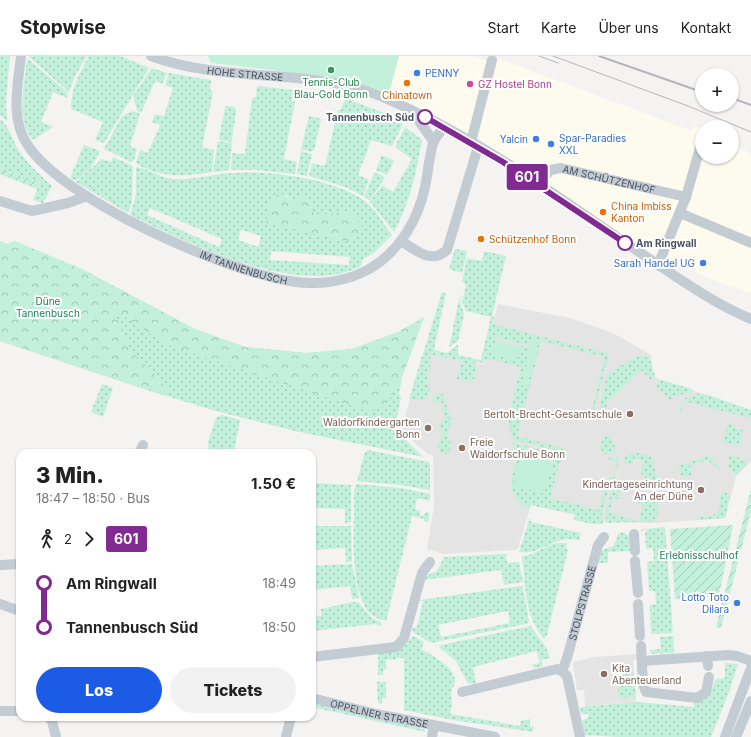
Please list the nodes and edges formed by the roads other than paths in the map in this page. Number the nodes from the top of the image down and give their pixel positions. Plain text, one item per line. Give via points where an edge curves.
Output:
1 (21, 56) edge
2 (151, 56) edge
3 (492, 60) dead end
4 (411, 110) junction
5 (444, 127) junction
6 (434, 142) junction
7 (475, 145) junction
8 (695, 164) edge
9 (539, 185) junction
10 (87, 196) junction
11 (686, 197) junction
12 (0, 201) edge
13 (680, 213) junction
14 (401, 241) junction
15 (751, 243) edge
16 (658, 265) junction
17 (708, 296) junction
18 (751, 313) edge
19 (751, 319) edge
20 (634, 534) dead end
21 (604, 537) dead end
22 (635, 551) dead end
23 (635, 561) dead end
24 (430, 562) dead end
25 (16, 564) edge
26 (0, 565) edge
27 (638, 593) dead end
28 (0, 604) edge
29 (638, 604) dead end
30 (16, 610) edge
31 (640, 636) dead end
32 (641, 646) dead end
33 (316, 656) edge
34 (642, 661) junction
35 (751, 661) edge
36 (751, 668) edge
37 (562, 670) junction
38 (709, 677) dead end
39 (462, 692) dead end
40 (316, 699) edge
41 (751, 701) edge
42 (0, 711) edge
43 (16, 711) edge
44 (52, 721) edge
45 (290, 721) edge
46 (434, 726) junction
47 (56, 737) edge
48 (286, 737) edge
49 (432, 737) edge
50 (495, 737) edge
51 (580, 737) edge
52 (725, 737) edge
53 (736, 737) edge

1 - 10 street, IM TANNENBUSCH via 17,115 22,135 44,166
2 - 4 street, HOHE STRASSE via 198,68 352,87
3 - 7 street
4 - 5 street, HOHE STRASSE
4 - 6 street
5 - 6 street, IM TANNENBUSCH
5 - 7 street, HOHE STRASSE
6 - 14 street, IM TANNENBUSCH via 421,201 410,228
7 - 9 street, HOHE STRASSE
7 - 14 street via 447,250 441,256 427,257
8 - 11 street
9 - 11 street, AM SCHÜTZENHOF via 550,170 561,168
9 - 16 street, HOHE STRASSE
10 - 12 street via 68,203 32,210
10 - 14 street, IM TANNENBUSCH via 170,241 240,268 291,282 330,282 355,276 384,259
11 - 13 street
13 - 15 street
13 - 16 street
16 - 17 street, HOHE STRASSE
17 - 18 street, HOHE STRASSE
17 - 19 street, HOHE STRASSE
20 - 22 street
21 - 37 street, STOLPSTRASSE via 598,545
23 - 27 street
24 - 33 street via 422,573 401,644 396,647
25 - 26 street
28 - 30 street
29 - 31 street
32 - 34 street
34 - 35 street via 708,661 737,656
34 - 38 street via 644,689 652,694 697,698 706,692
36 - 52 street
37 - 39 street via 557,669
37 - 51 street via 567,676
40 - 46 street, OPPELNER STRASSE
41 - 53 street
42 - 43 street
44 - 47 street
45 - 48 street
46 - 49 street
46 - 50 street, OPPELNER STRASSE

